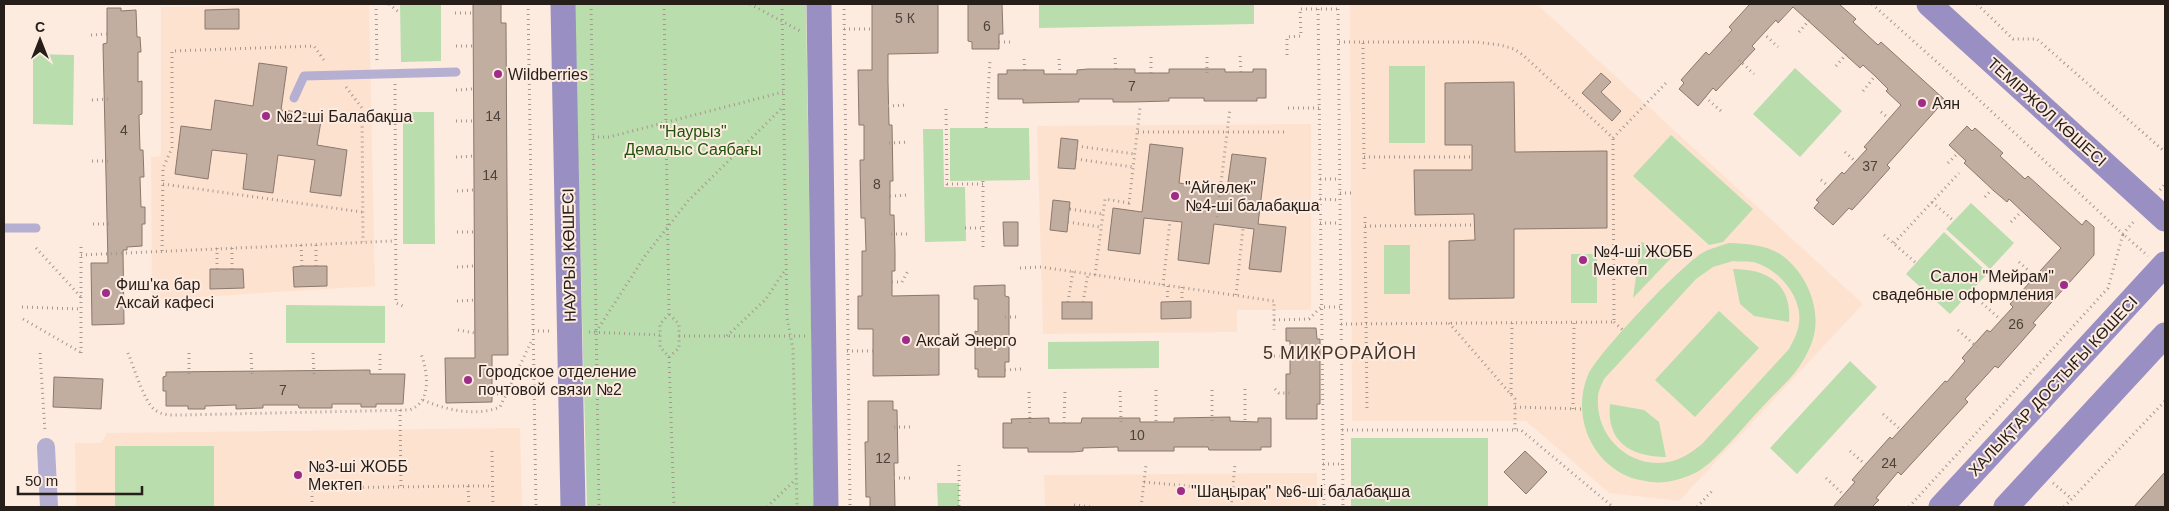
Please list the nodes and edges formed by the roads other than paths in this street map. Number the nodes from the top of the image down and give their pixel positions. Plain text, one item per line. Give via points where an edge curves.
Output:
1 (563, 4) edge
2 (819, 4) edge
3 (1928, 4) edge
4 (456, 72) dead end
5 (294, 98) dead end
6 (2157, 212) edge
7 (4, 228) edge
8 (36, 228) dead end
9 (2164, 266) edge
10 (2165, 335) edge
11 (46, 447) road end
12 (49, 507) edge
13 (573, 507) edge
14 (826, 507) edge
15 (1941, 507) edge
16 (2006, 507) edge

1 - 13 street, НАУРЫЗ КӨШЕСІ
2 - 14 street via 835,336
3 - 6 street, ТЕМІРЖОЛ КӨШЕСІ
4 - 5 lane via 304,76
7 - 8 lane
9 - 15 street, ХАЛЫҚТАР ДОСТЫҒЫ КӨШЕСІ
10 - 16 street
11 - 12 street

